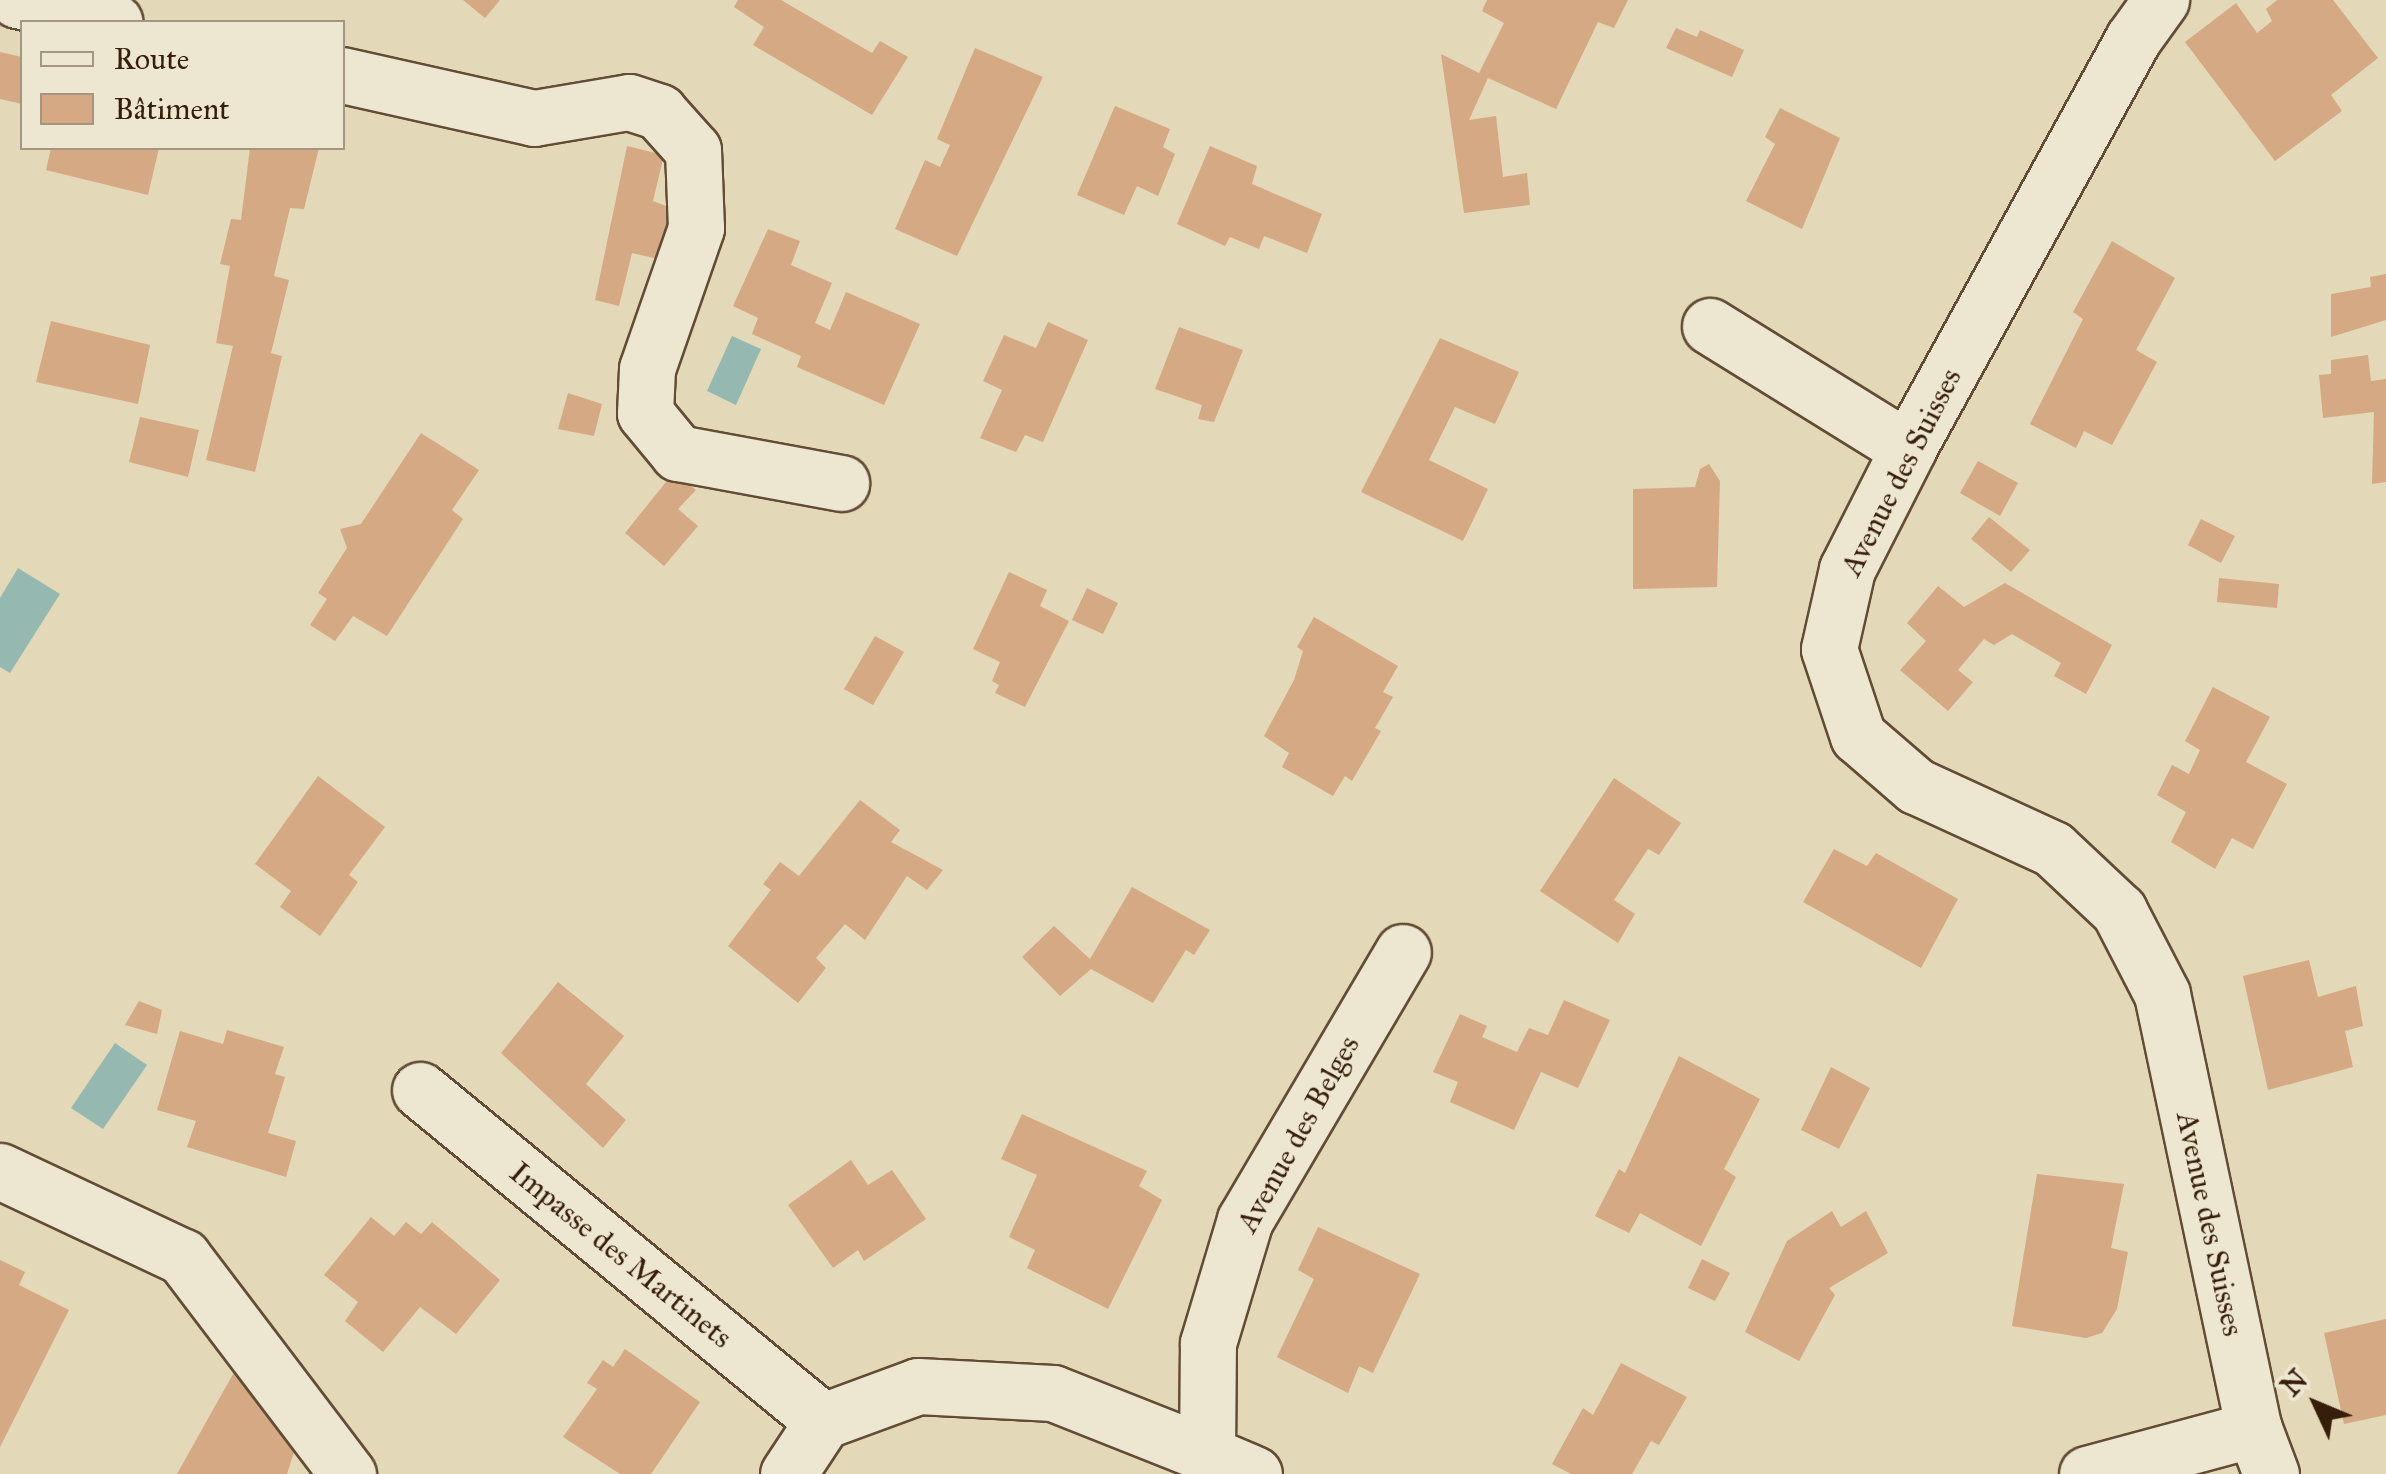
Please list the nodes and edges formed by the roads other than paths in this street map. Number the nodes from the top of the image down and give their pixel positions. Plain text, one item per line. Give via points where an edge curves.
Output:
1 (17, 0) edge
2 (2161, 0) edge
3 (106, 20) edge
4 (345, 76) edge
5 (1710, 326) dead end
6 (1908, 450) junction
7 (841, 483) dead end
8 (1403, 952) dead end
9 (420, 1090) dead end
10 (0, 1171) edge
11 (823, 1420) junction
12 (2262, 1452) edge
13 (1230, 1464) edge
14 (2092, 1473) edge
15 (348, 1474) edge
16 (788, 1474) edge

1 - 3 street
2 - 6 street, Avenue des Suisses via 2133,39
4 - 7 street via 534,118 629,102 659,112 693,150 696,228 646,369 645,413 678,452
5 - 6 street
6 - 12 street, Avenue des Suisses via 1847,569 1829,649 1858,736 1916,786 2053,849 2119,911 2162,994
8 - 13 street, Avenue des Belges via 1245,1220 1208,1343
9 - 11 street, Impasse des Martinets
10 - 15 street via 183,1257
11 - 13 street via 918,1386 1053,1393
11 - 16 street
12 - 14 street

